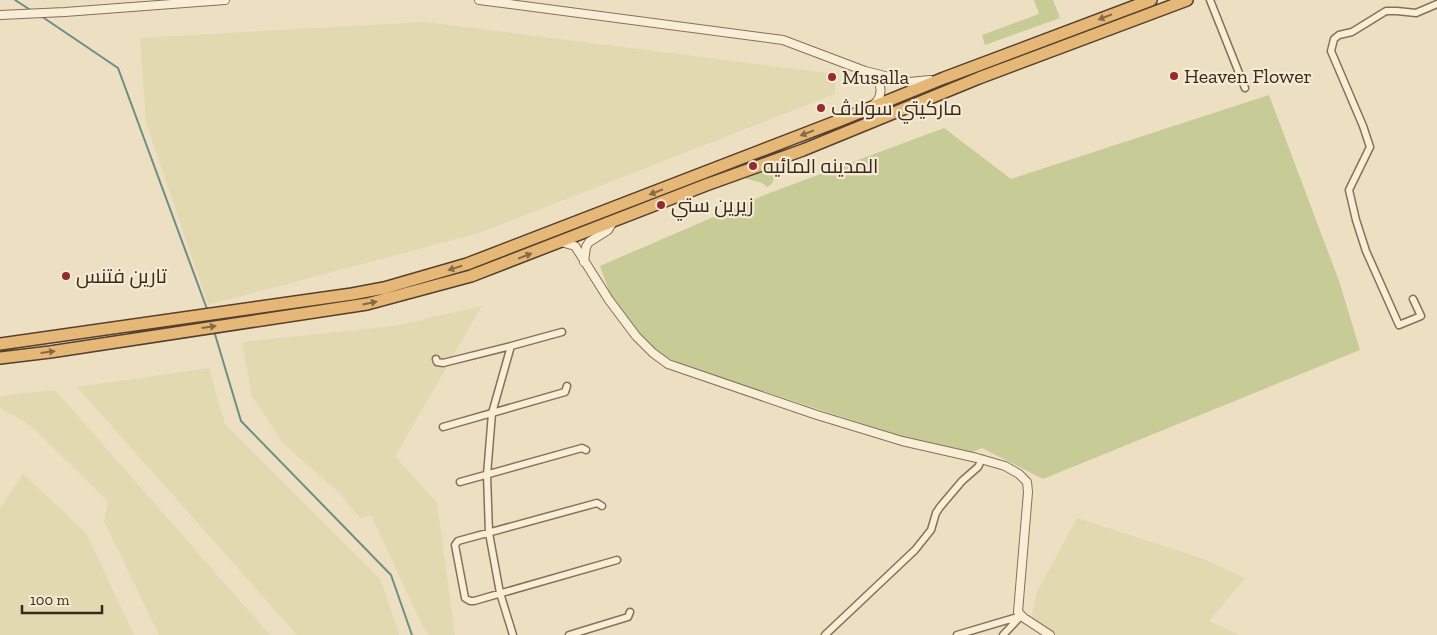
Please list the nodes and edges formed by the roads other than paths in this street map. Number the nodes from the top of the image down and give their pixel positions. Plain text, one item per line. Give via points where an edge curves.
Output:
1 (225, 0) edge
2 (479, 0) edge
3 (1151, 0) edge
4 (1187, 0) edge
5 (1210, 0) edge
6 (1437, 4) edge
7 (0, 15) edge
8 (1042, 40) junction
9 (1046, 52) junction
10 (865, 71) junction
11 (944, 78) junction
12 (1245, 88) dead end
13 (866, 110) junction
14 (766, 150) junction
15 (775, 161) junction
16 (613, 222) junction
17 (561, 242) junction
18 (584, 262) junction
19 (1413, 299) dead end
20 (562, 332) dead end
21 (0, 344) edge
22 (511, 346) junction
23 (0, 358) edge
24 (436, 359) dead end
25 (567, 386) dead end
26 (492, 413) junction
27 (443, 427) dead end
28 (586, 450) dead end
29 (982, 459) junction
30 (487, 475) junction
31 (460, 482) dead end
32 (602, 506) dead end
33 (489, 533) junction
34 (617, 560) dead end
35 (500, 593) junction
36 (630, 612) dead end
37 (1021, 616) junction
38 (513, 635) edge
39 (569, 635) edge
40 (826, 635) edge
41 (956, 635) edge
42 (1003, 635) edge
43 (1050, 635) edge

1 - 7 street
2 - 10 street via 783,40
3 -> 8 highway
4 - 9 highway
5 - 12 street
6 - 19 street via 1416,13 1386,11 1352,32 1340,35 1332,44 1331,51 1370,147 1349,190 1356,220 1399,326 1421,316
8 - 9 highway
8 - 11 highway
9 - 15 highway
10 - 11 street via 909,82
10 - 13 street via 878,80 881,92
11 - 13 highway
13 -> 14 highway
14 - 15 highway
14 -> 21 highway via 467,264 384,288
15 - 16 highway
16 - 17 highway
16 - 18 street via 608,230 589,242
17 - 18 street via 574,246
23 -> 17 highway via 367,304 471,276
18 - 29 street via 636,336 668,364 902,441
20 - 22 street
22 - 24 street via 443,363
22 - 26 street
25 - 26 street via 565,392
26 - 27 street
26 - 30 street
28 - 30 street via 582,448
29 - 37 street via 1015,472 1027,482 1018,606
29 - 40 street via 940,507 931,530 915,550
30 - 31 street
30 - 33 street
32 - 33 street via 597,503
33 - 35 street
33 - 35 street via 455,544 465,598 470,601
34 - 35 street
35 - 38 street
36 - 39 street via 628,617
37 - 41 street
37 - 42 street
37 - 43 street

